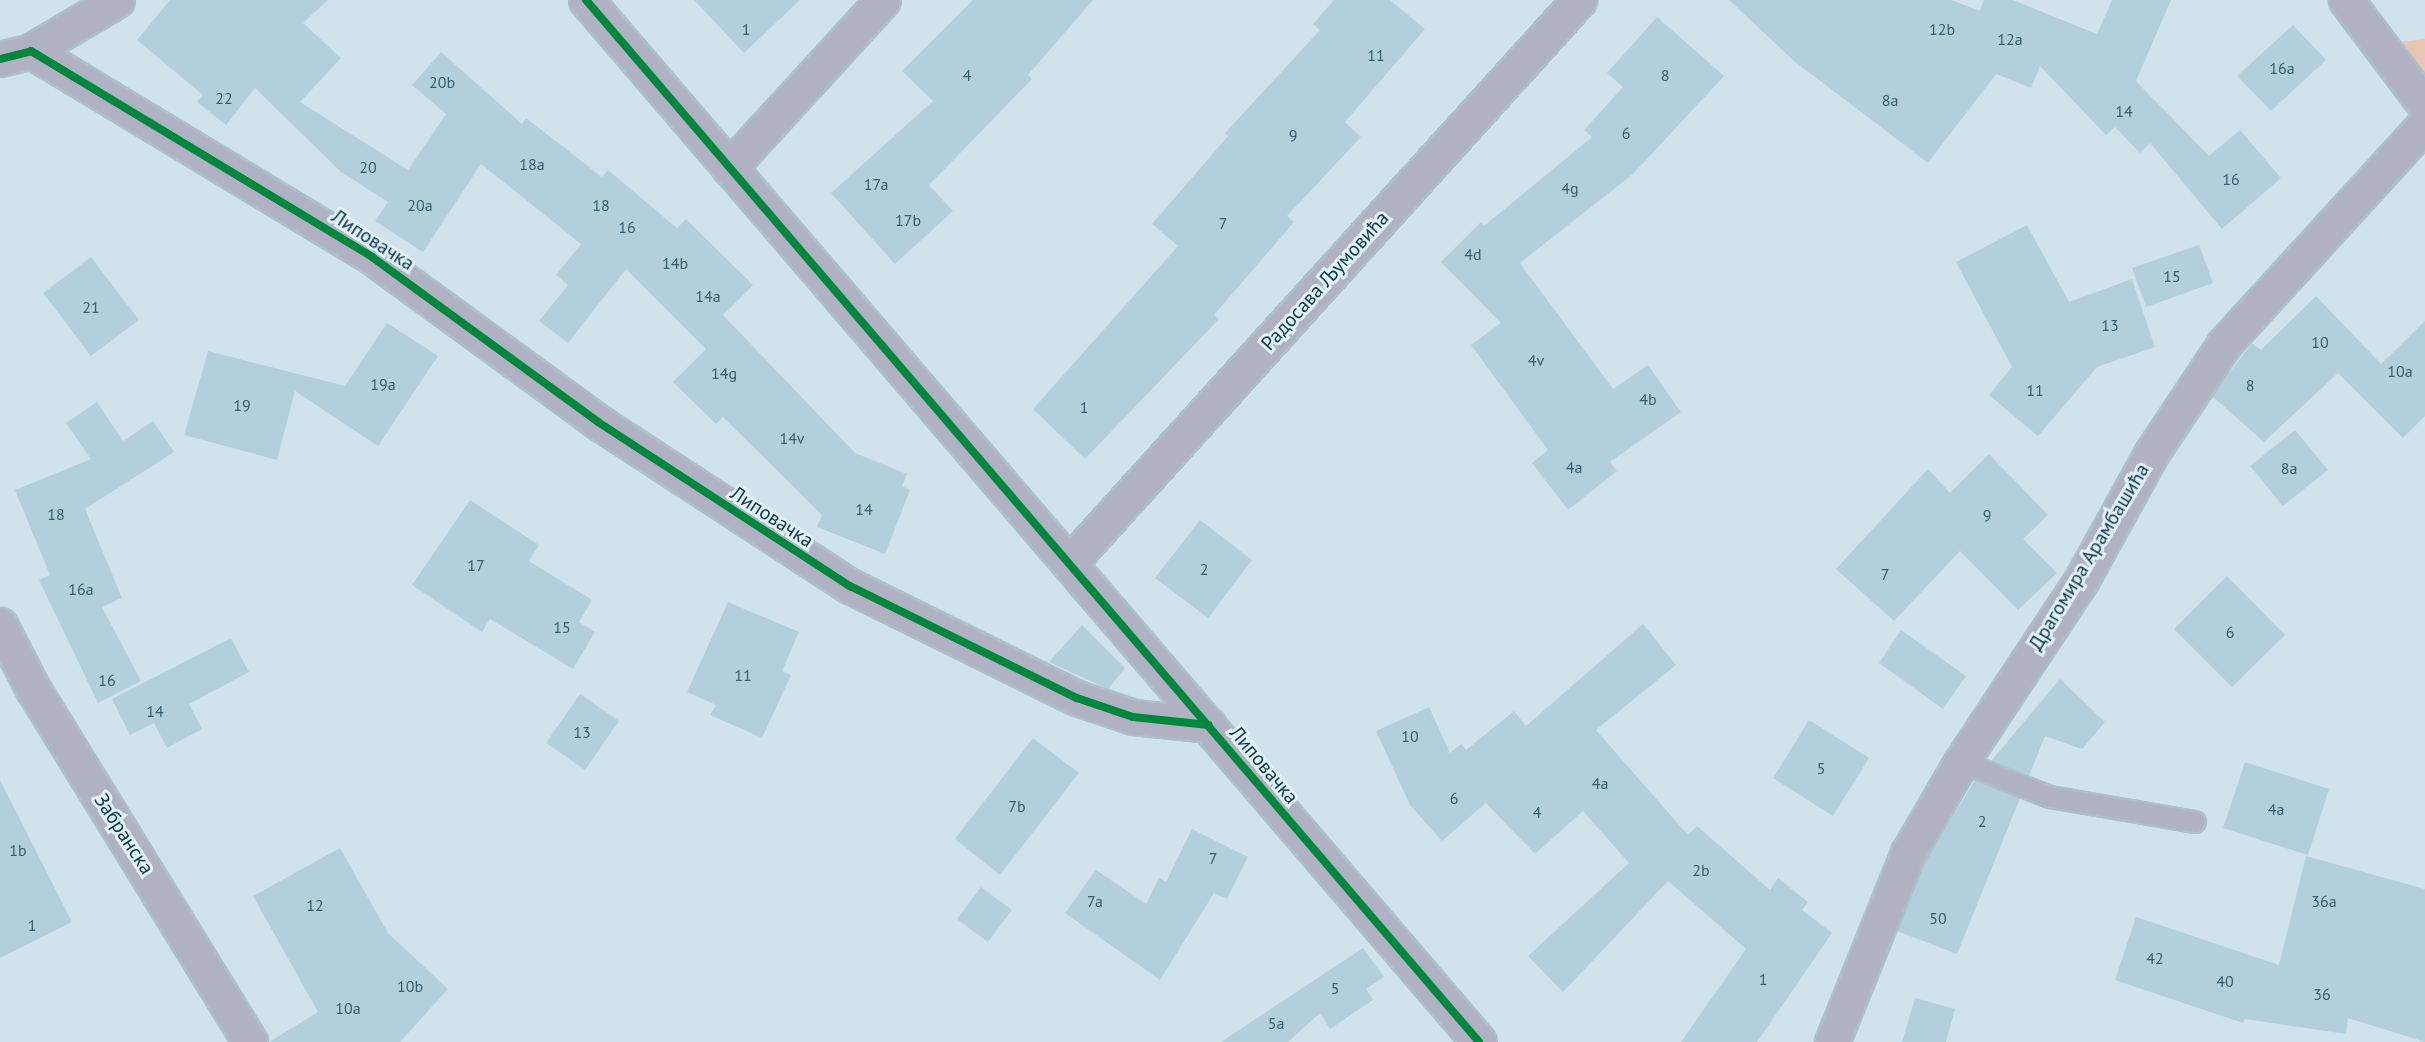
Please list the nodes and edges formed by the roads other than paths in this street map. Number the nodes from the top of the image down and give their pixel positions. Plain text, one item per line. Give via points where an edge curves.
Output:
1 (117, 0) edge
2 (586, 0) edge
3 (883, 0) edge
4 (1579, 0) edge
5 (2346, 0) edge
6 (31, 51) junction
7 (0, 59) edge
8 (2425, 105) edge
9 (2425, 124) edge
10 (729, 168) junction
11 (1071, 561) junction
12 (0, 625) edge
13 (1209, 725) junction
14 (1961, 762) junction
15 (2195, 822) dead end
16 (250, 1042) edge
17 (1479, 1042) edge
18 (1832, 1042) edge

1 - 6 street
2 - 10 street
3 - 10 street
4 - 11 street, Радосава Љумовића
5 - 8 street
6 - 7 street
6 - 13 street, Липовачка via 372,257 598,422 850,586 1077,698 1133,717
9 - 14 street, Драгомира Арамбашића via 2224,344 2151,454 2082,579
10 - 11 street
11 - 13 street
12 - 16 street, Забранска via 33,689
13 - 17 street, Липовачка
14 - 15 lane via 2050,797
14 - 18 street, Драгомира Арамбашића via 1908,853

